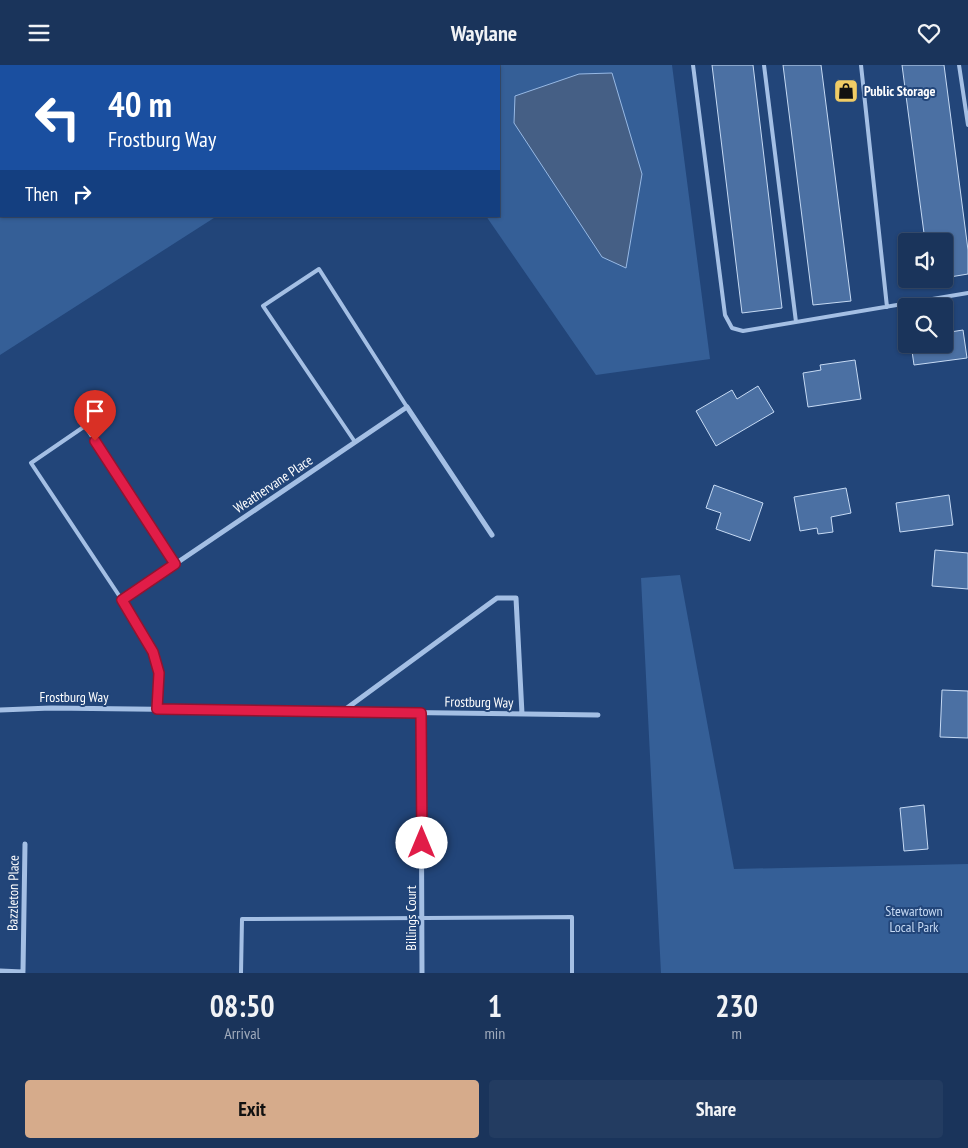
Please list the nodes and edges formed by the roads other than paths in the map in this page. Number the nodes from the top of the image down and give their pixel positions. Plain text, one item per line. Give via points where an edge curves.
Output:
1 (693, 65) edge
2 (764, 65) edge
3 (860, 65) edge
4 (959, 65) edge
5 (968, 125) edge
6 (968, 293) edge
7 (887, 307) junction
8 (796, 322) junction
9 (407, 407) junction
10 (355, 442) junction
11 (492, 535) dead end
12 (175, 564) junction
13 (122, 600) junction
14 (157, 709) junction
15 (0, 710) edge
16 (342, 711) junction
17 (421, 713) junction
18 (522, 714) junction
19 (598, 715) dead end
20 (25, 844) dead end
21 (422, 917) junction
22 (0, 971) edge
23 (23, 972) edge
24 (241, 973) edge
25 (422, 973) edge
26 (572, 973) edge

1 - 8 lane via 725,315 732,328 743,331
2 - 8 lane
3 - 7 lane
4 - 5 lane
6 - 7 lane
7 - 8 lane
9 - 10 street, Weathervane Place
9 - 10 lane via 319,269 271,301 263,307
9 - 11 street
10 - 12 street, Weathervane Place
12 - 13 street, Weathervane Place
12 - 13 lane via 85,426 31,463
13 - 14 street via 153,652 159,673
14 - 15 street, Frostburg Way
14 - 16 street, Frostburg Way
16 - 17 street, Frostburg Way
16 - 18 street via 497,598 516,598
17 - 18 street, Frostburg Way
17 - 21 street, Billings Court
18 - 19 street, Frostburg Way
20 - 23 street, Bazzleton Place
21 - 24 lane via 242,919
21 - 25 street, Billings Court
21 - 26 lane via 572,917
22 - 23 street, Bazzleton Place

